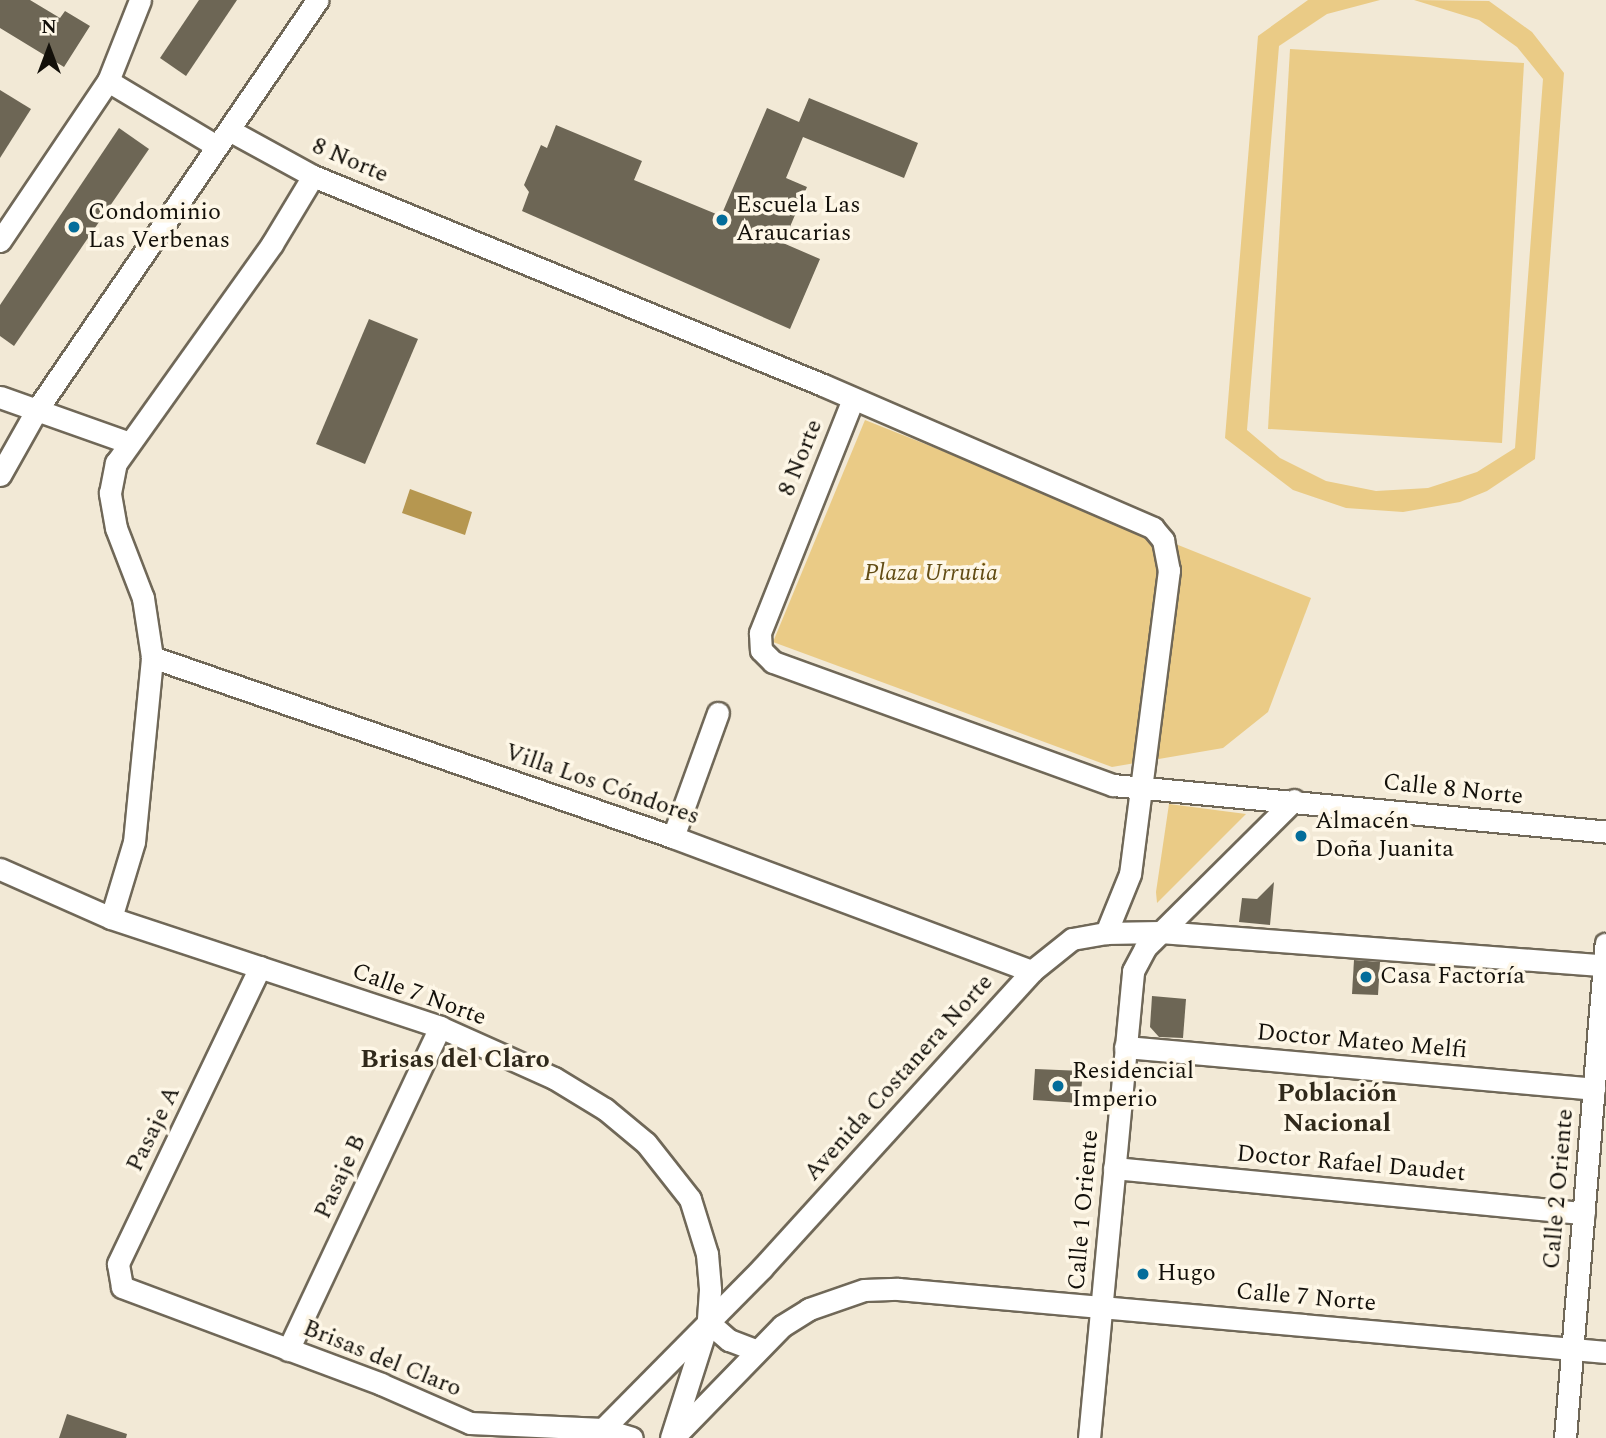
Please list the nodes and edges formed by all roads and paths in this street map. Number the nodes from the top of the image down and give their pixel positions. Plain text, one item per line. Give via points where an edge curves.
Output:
1 (140, 0) edge
2 (317, 0) edge
3 (108, 81) junction
4 (222, 137) junction
5 (313, 176) junction
6 (0, 241) edge
7 (0, 397) edge
8 (853, 400) junction
9 (36, 411) junction
10 (127, 442) junction
11 (0, 475) edge
12 (152, 657) junction
13 (718, 713) dead end
14 (1140, 789) junction
15 (1294, 800) junction
16 (1606, 832) edge
17 (673, 837) junction
18 (0, 869) edge
19 (111, 918) junction
20 (1160, 932) junction
21 (1106, 933) junction
22 (1605, 954) edge
23 (260, 967) junction
24 (1032, 971) junction
25 (440, 1027) junction
26 (1125, 1047) junction
27 (1594, 1089) junction
28 (1114, 1168) junction
29 (1584, 1213) junction
30 (150, 1299) joint
31 (834, 1299) joint
32 (1101, 1306) junction
33 (708, 1322) junction
34 (1573, 1348) junction
35 (288, 1350) junction
36 (755, 1350) junction
37 (1606, 1352) edge
38 (598, 1433) edge
39 (632, 1438) edge
40 (672, 1438) edge
41 (1089, 1438) edge
42 (1565, 1438) edge

1 - 3 street
2 - 4 street
3 - 4 street, 8 Norte
3 - 6 street
4 - 5 street, 8 Norte
4 - 9 street
5 - 8 street, 8 Norte
5 - 10 street via 272,244
7 - 9 street
8 - 14 street via 1138,519 1163,540 1169,570
8 - 14 street, 8 Norte via 760,633 761,650 773,662 892,707 1113,785
9 - 10 street
9 - 11 street
10 - 12 street via 116,463 110,492 119,537 143,598
12 - 17 street, Villa Los Cóndores
12 - 19 street via 134,842
13 - 17 street
14 - 15 street, 8 Norte
14 - 21 street via 1130,874
15 - 16 street, Calle 8 Norte
15 - 20 street, Calle 1 Oriente
17 - 24 street, Villa Los Cóndores
18 - 19 street, Calle 7 Norte
19 - 23 street, Calle 7 Norte
20 - 21 street, Avenida Costanera Norte
20 - 22 street, Avenida Costanera Norte
20 - 26 street, Calle 1 Oriente via 1133,971
21 - 24 street, Avenida Costanera Norte via 1072,939
22 - 27 street, Calle 2 Oriente
23 - 25 street, Calle 7 Norte
23 - 30 street, Pasaje A via 118,1264 122,1287
24 - 33 street, Avenida Costanera Norte
25 - 33 street, Calle 7 Norte via 554,1078 605,1108 646,1143 676,1177 694,1211 707,1254
25 - 35 street, Pasaje B
26 - 27 street, Doctor Mateo Melfi
26 - 28 street, Calle 1 Oriente
27 - 29 street, Calle 2 Oriente
28 - 29 street, Doctor Rafael Daudet
28 - 32 street, Calle 1 Oriente
29 - 34 street, Calle 2 Oriente
30 - 35 street, Brisas del Claro
31 - 32 street, Calle 7 Norte via 864,1290 898,1289
31 - 36 street, Avenida Costanera Norte via 809,1309
32 - 34 street, Calle 7 Norte
32 - 41 street, Calle 1 Oriente
33 - 36 street via 729,1340
33 - 38 street, Avenida Costanera Norte
33 - 40 street, Avenida Costanera Norte
34 - 37 street, Calle 7 Norte
34 - 42 street, Calle 2 Oriente
35 - 38 street, Brisas del Claro via 470,1423
36 - 40 street, Avenida Costanera Norte
38 - 39 street

